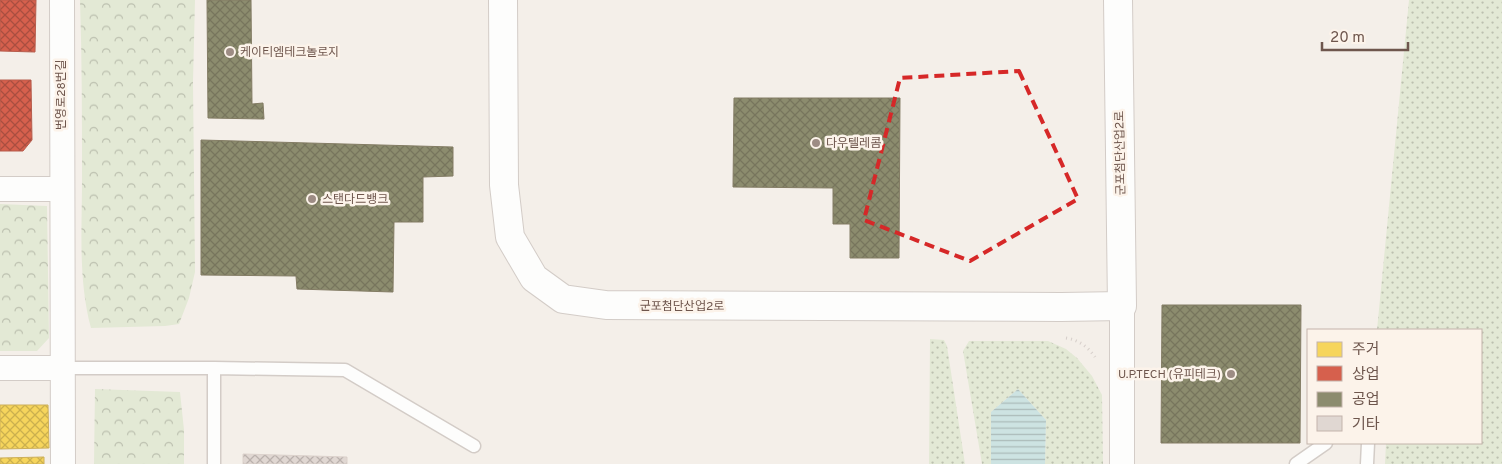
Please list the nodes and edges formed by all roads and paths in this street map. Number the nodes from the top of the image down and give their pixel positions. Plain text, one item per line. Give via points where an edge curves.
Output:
1 (62, 0) edge
2 (503, 0) edge
3 (1118, 0) edge
4 (0, 189) edge
5 (61, 190) junction
6 (1122, 306) junction
7 (1061, 337) dead end
8 (1100, 364) dead end
9 (0, 368) edge
10 (62, 368) junction
11 (214, 368) junction
12 (1325, 444) edge
13 (1368, 444) edge
14 (474, 446) dead end
15 (62, 464) edge
16 (214, 464) edge
17 (1122, 464) edge
18 (1296, 464) edge
19 (1367, 464) edge

1 - 5 street, 번영로28번길
2 - 6 street, 군포첨단산업2로 via 504,184 510,237 534,278 564,299 606,306
3 - 6 street, 군포첨단산업2로
4 - 5 street
5 - 10 street, 번영로28번길
6 - 17 street, 군포첨단산업2로
7 - 8 path via 1086,346
9 - 10 street
10 - 11 lane
10 - 15 street, 번영로28번길
11 - 14 lane via 345,370
11 - 16 lane
12 - 18 lane
13 - 19 lane

